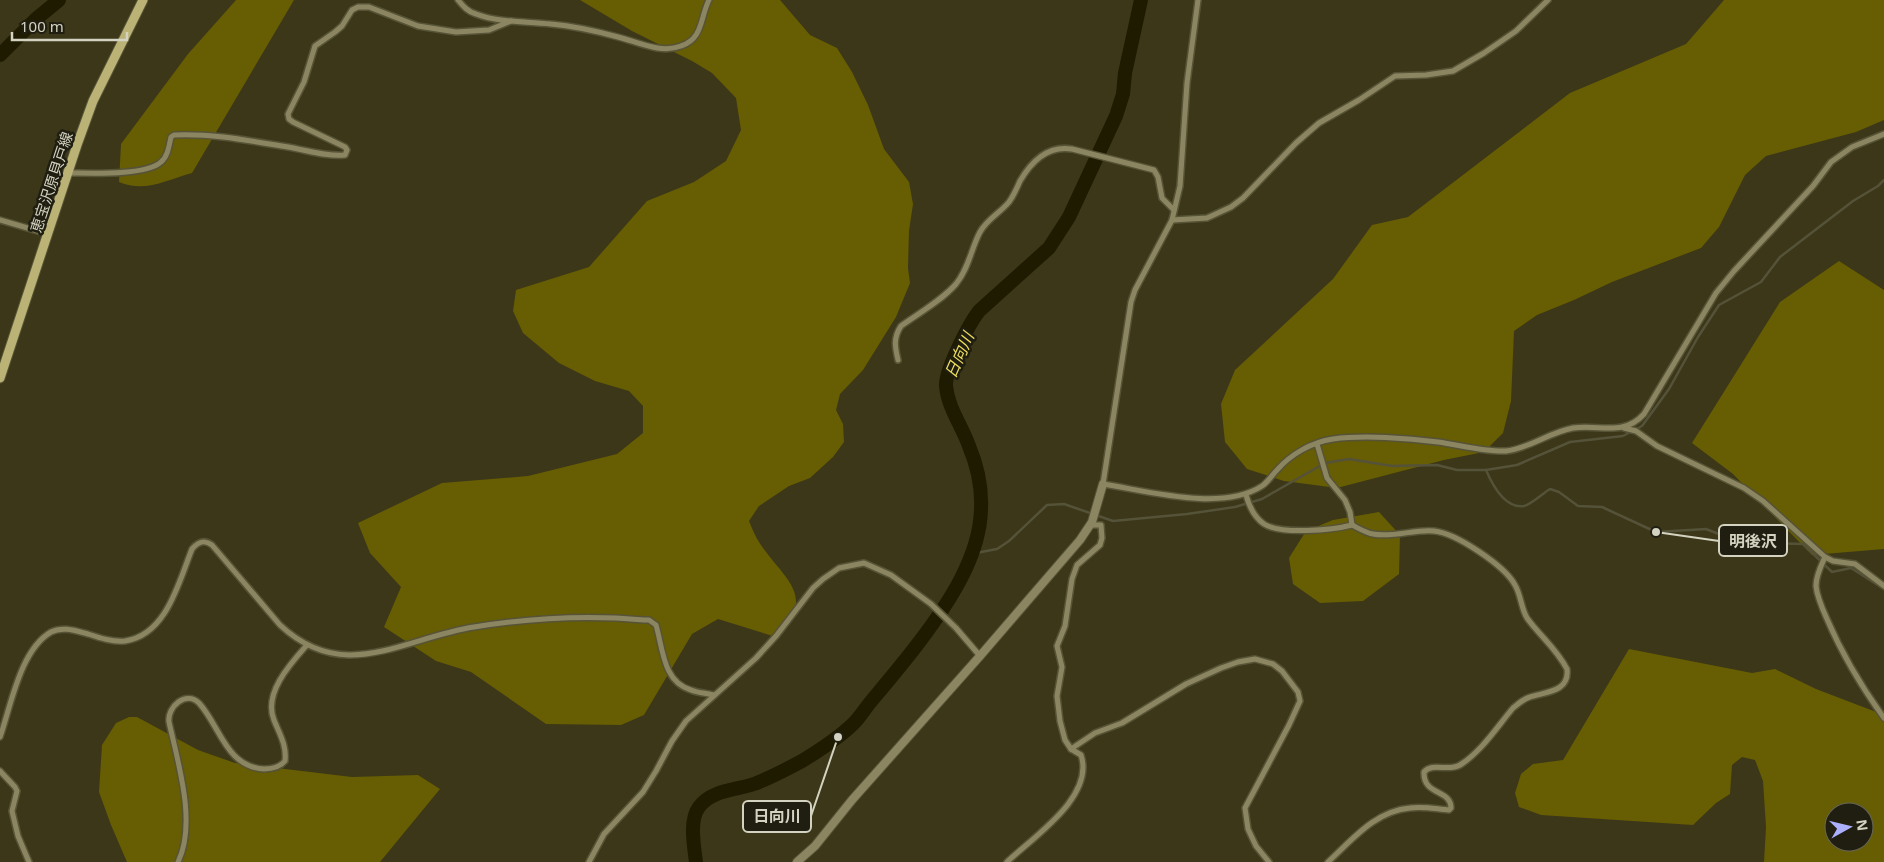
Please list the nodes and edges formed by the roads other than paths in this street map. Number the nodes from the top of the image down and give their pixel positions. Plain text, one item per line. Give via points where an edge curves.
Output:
1 (143, 0) edge
2 (458, 0) edge
3 (709, 0) edge
4 (1198, 0) edge
5 (1548, 0) edge
6 (511, 21) junction
7 (1884, 134) edge
8 (68, 173) junction
9 (1174, 210) junction
10 (0, 220) edge
11 (1172, 220) junction
12 (48, 234) junction
13 (898, 360) dead end
14 (0, 378) edge
15 (1621, 428) junction
16 (1317, 444) junction
17 (1103, 484) junction
18 (1246, 495) junction
19 (1091, 523) junction
20 (1352, 525) junction
21 (1825, 557) junction
22 (1884, 586) edge
23 (307, 645) junction
24 (980, 656) junction
25 (714, 695) junction
26 (1884, 718) edge
27 (0, 737) edge
28 (1071, 749) junction
29 (0, 771) edge
30 (29, 862) edge
31 (178, 862) edge
32 (589, 862) edge
33 (797, 862) edge
34 (1007, 862) edge
35 (1269, 862) edge
36 (1328, 862) edge

1 - 8 main road, 恵宝沢原貝戸線 via 93,101
2 - 6 street via 474,14
3 - 6 street via 696,37 690,43 669,49 595,31
4 - 9 street via 1187,82 1180,186
5 - 11 street via 1516,31 1453,71 1395,76 1319,123 1231,207 1207,218
6 - 8 street via 489,30 456,32 418,26 369,7 352,10 342,26 315,46 304,82 288,114 293,122 345,147 345,155 241,140 177,135 171,137 163,160 152,167 127,172
7 - 15 street via 1852,147 1831,162 1716,293 1644,414
8 - 12 main road, 恵宝沢原貝戸線
9 - 11 street
9 - 13 street via 1162,198 1154,170 1072,149 1051,150 1032,163 1010,201 985,225 965,272 956,284 902,326 895,336
10 - 12 street
11 - 17 street via 1131,302
12 - 14 main road, 恵宝沢原貝戸線
15 - 16 street via 1563,430 1507,451 1394,438 1333,439
15 - 21 street via 1636,431 1657,446 1744,488
16 - 18 street via 1292,456 1264,485
16 - 20 street via 1327,478 1345,500
17 - 18 street via 1199,498
17 - 19 street
18 - 20 street via 1259,520 1277,529 1337,529
19 - 24 street
19 - 28 street via 1102,525 1102,538 1100,545 1077,565 1066,626 1058,646 1062,667 1057,696 1060,721
20 - 36 street via 1372,534 1442,532 1471,546 1513,582 1524,612 1561,658 1568,674 1565,684 1553,692 1520,702 1460,765 1446,769 1428,768 1424,772 1430,789 1446,797 1451,808 1410,808 1386,814 1352,838
21 - 22 street via 1855,564
21 - 26 street via 1816,586 1820,603 1853,673
23 - 25 street via 333,654 358,654 504,622 593,618 650,620 656,626 666,663 676,682 692,691
23 - 27 street via 280,625 212,545 199,543 192,549 168,607 141,635 119,641 68,629 45,636 22,670
23 - 31 street via 292,662 272,701 273,718 285,749 285,760 278,767 255,768 240,761 195,701 187,698 170,709 169,722 187,813 186,840
24 - 25 street via 931,604 906,585 864,563 845,566 831,573 814,588 776,636
24 - 33 street via 815,846
25 - 32 street via 680,729 643,792 604,834
28 - 34 street via 1081,755 1083,774 1079,787 1058,815
28 - 35 street via 1186,684 1221,668 1255,659 1273,664 1298,692 1300,701 1245,808 1248,829
29 - 30 street via 17,791 12,811

